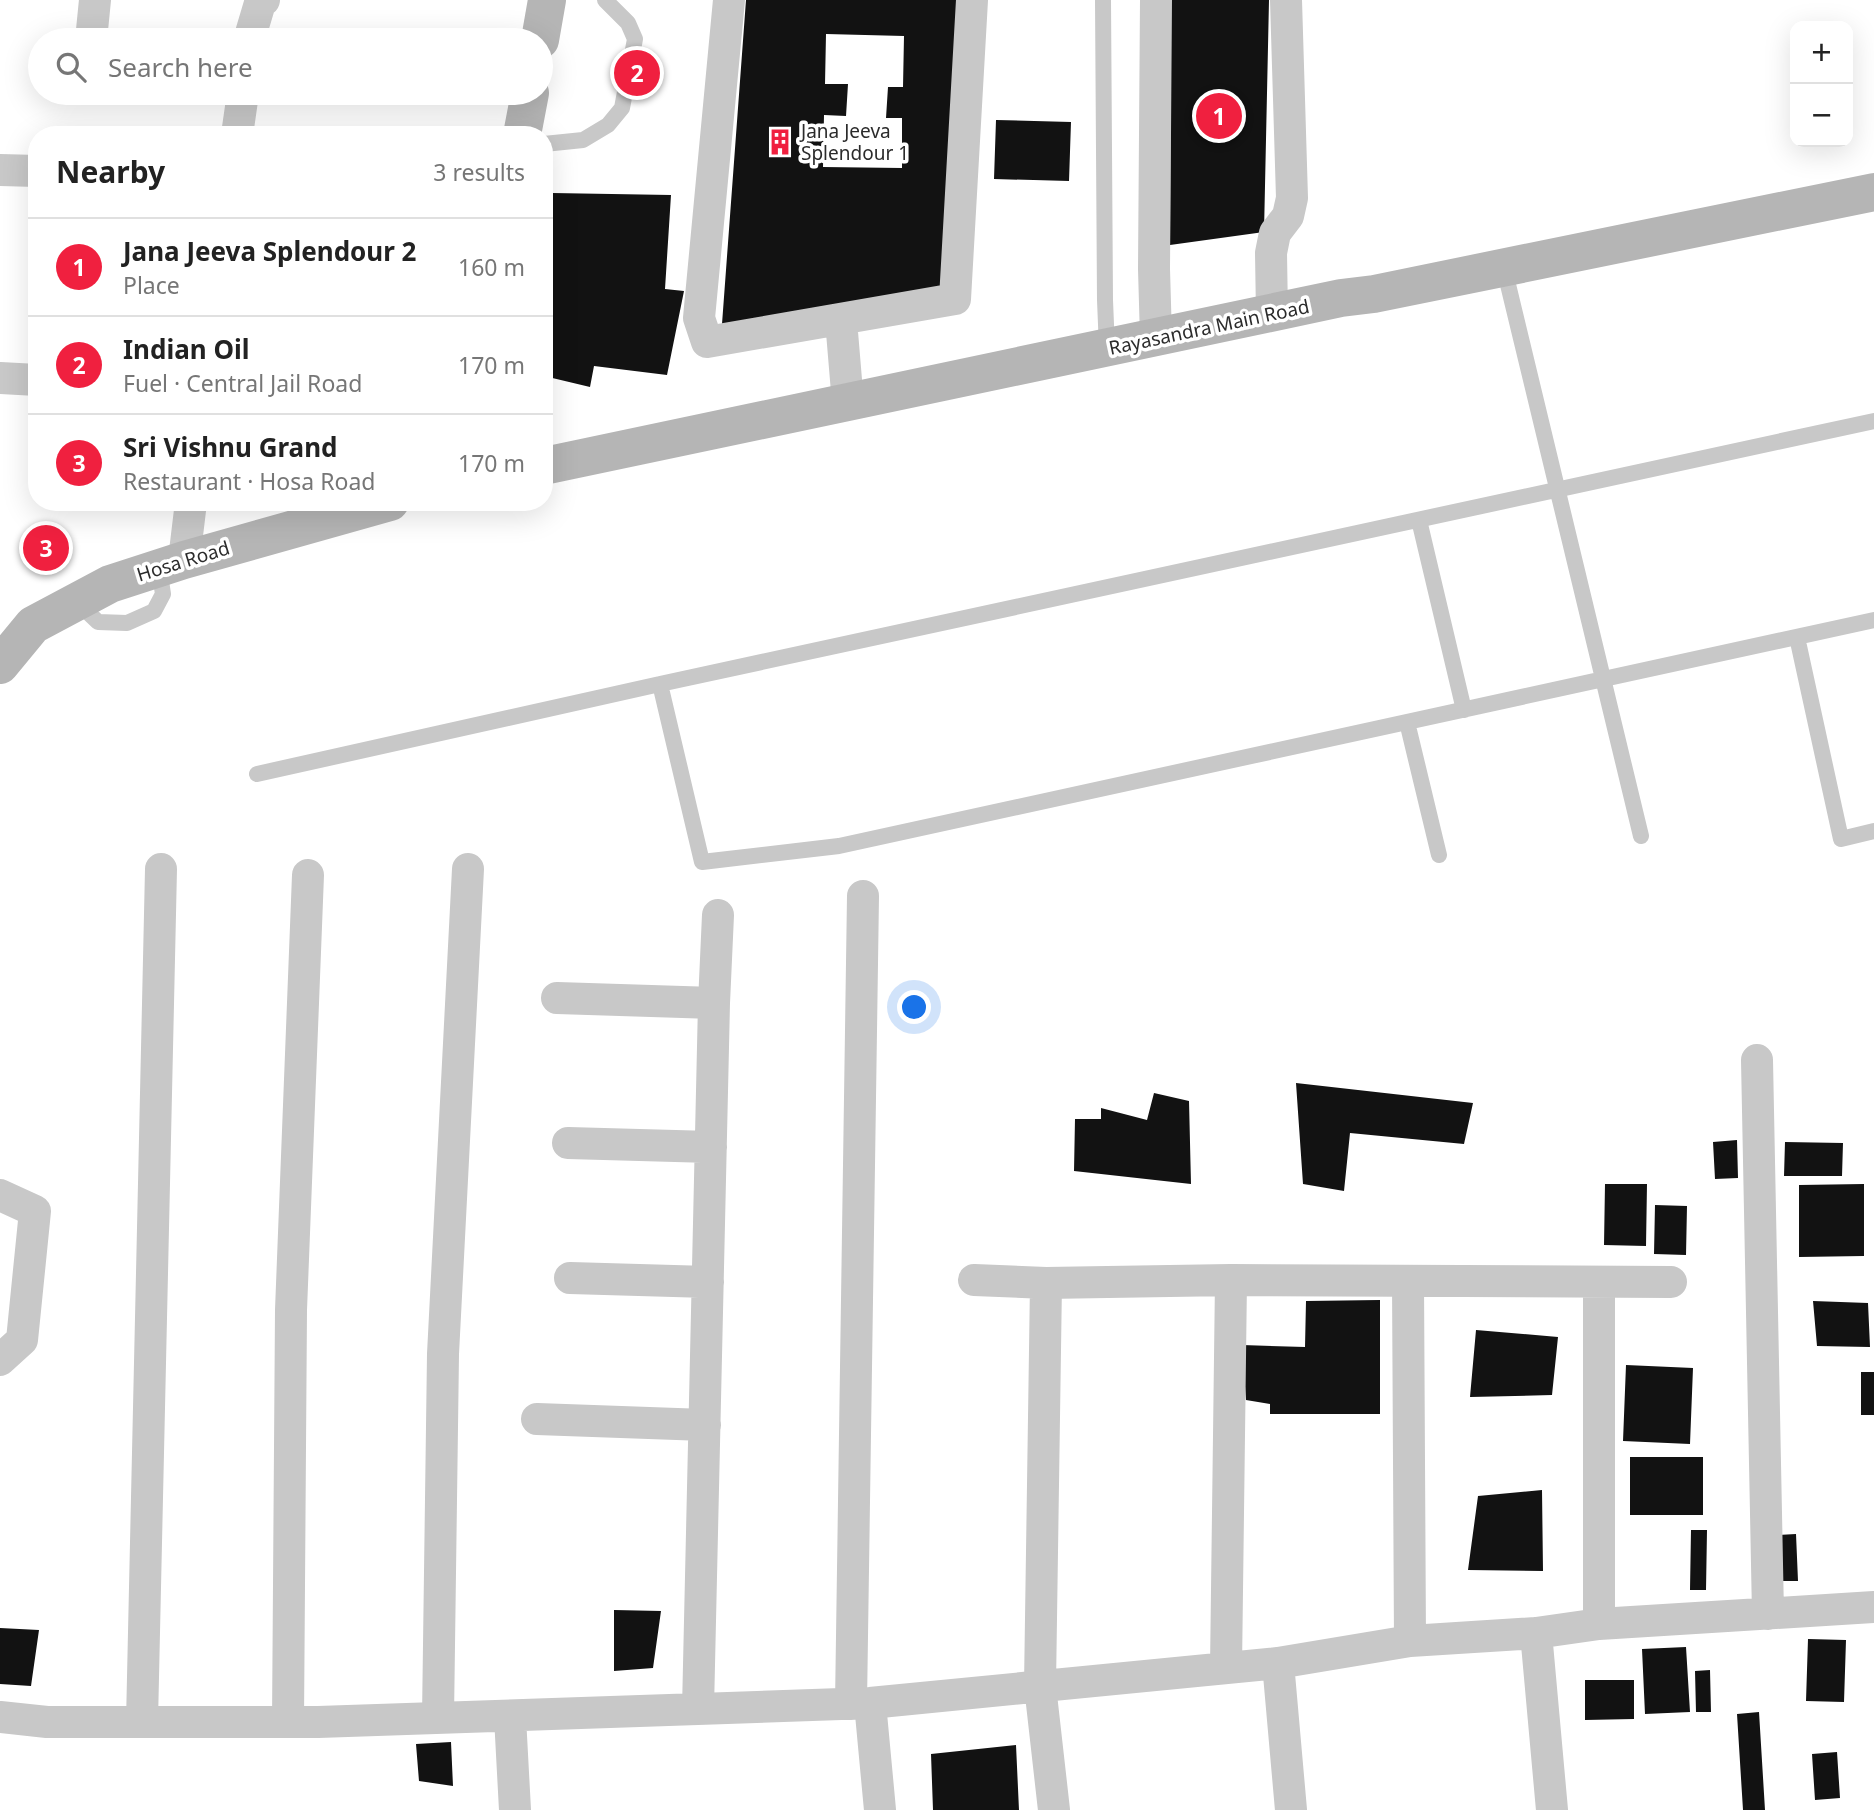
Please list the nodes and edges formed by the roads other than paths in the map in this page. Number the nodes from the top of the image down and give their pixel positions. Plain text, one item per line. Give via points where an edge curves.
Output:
1 (95, 0) edge
2 (264, 0) edge
3 (547, 0) edge
4 (605, 0) edge
5 (729, 0) edge
6 (972, 0) edge
7 (1103, 0) edge
8 (1156, 0) edge
9 (1286, 0) edge
10 (92, 28) edge
11 (253, 28) edge
12 (542, 28) edge
13 (241, 105) edge
14 (528, 105) edge
15 (238, 126) edge
16 (524, 126) edge
17 (553, 143) edge
18 (0, 170) edge
19 (28, 171) edge
20 (1874, 192) edge
21 (1504, 268) junction
22 (1272, 314) junction
23 (841, 320) junction
24 (1156, 338) junction
25 (1107, 349) junction
26 (0, 378) edge
27 (28, 380) edge
28 (848, 404) junction
29 (1874, 421) edge
30 (553, 464) edge
31 (1557, 490) junction
32 (188, 511) edge
33 (358, 511) edge
34 (1419, 520) junction
35 (171, 564) junction
36 (1874, 620) edge
37 (1797, 637) junction
38 (0, 665) edge
39 (1603, 680) junction
40 (660, 684) junction
41 (1464, 710) junction
42 (1407, 722) junction
43 (257, 774) dead end
44 (1874, 831) edge
45 (1641, 836) dead end
46 (1439, 855) dead end
47 (160, 869) dead end
48 (468, 869) dead end
49 (308, 875) dead end
50 (863, 896) dead end
51 (718, 915) dead end
52 (557, 998) dead end
53 (714, 1003) junction
54 (1757, 1060) dead end
55 (568, 1143) dead end
56 (711, 1147) junction
57 (0, 1195) edge
58 (570, 1278) dead end
59 (974, 1280) dead end
60 (1231, 1280) junction
61 (1408, 1281) junction
62 (708, 1282) junction
63 (1599, 1282) junction
64 (1671, 1282) dead end
65 (1046, 1283) junction
66 (0, 1360) edge
67 (537, 1419) dead end
68 (705, 1425) junction
69 (1874, 1607) edge
70 (1768, 1614) junction
71 (1599, 1624) junction
72 (1536, 1633) junction
73 (1410, 1641) junction
74 (1278, 1663) junction
75 (1226, 1668) junction
76 (1040, 1686) junction
77 (860, 1704) junction
78 (698, 1709) junction
79 (0, 1717) edge
80 (510, 1717) junction
81 (438, 1718) junction
82 (142, 1722) junction
83 (288, 1722) junction
84 (515, 1810) edge
85 (880, 1810) edge
86 (1054, 1810) edge
87 (1291, 1810) edge
88 (1552, 1810) edge

1 - 10 street
2 - 11 street
3 - 12 street
4 - 17 lane via 628,23 635,39 622,108 608,125 583,140
5 - 23 street via 699,318 702,329 707,342
6 - 23 street via 956,299
7 - 25 lane
8 - 24 street
9 - 22 street via 1292,198 1271,253
13 - 15 street
14 - 16 street
18 - 19 street
20 - 21 street, Rayasandra Main Road
21 - 22 street, Rayasandra Main Road
21 - 31 lane
22 - 24 street, Rayasandra Main Road
23 - 28 street
24 - 25 street, Rayasandra Main Road
25 - 28 street, Rayasandra Main Road
26 - 27 street
28 - 30 street, Rayasandra Main Road
29 - 31 lane
31 - 34 lane
31 - 39 lane
32 - 35 street
33 - 35 street, Hosa Road
34 - 40 lane
34 - 41 lane
35 - 38 street, Hosa Road via 110,584 33,625
36 - 37 lane
37 - 39 lane
37 - 44 lane via 1841,839
39 - 41 lane
39 - 45 lane
40 - 42 lane via 702,862 839,846
40 - 43 lane
41 - 42 lane
42 - 46 lane
47 - 82 street
48 - 81 street via 443,1354
49 - 83 street via 291,1310
50 - 77 street
51 - 53 street
52 - 53 street
53 - 56 street
54 - 70 street
55 - 56 street
56 - 62 street
57 - 66 street via 34,1211 22,1340
58 - 62 street
59 - 65 street
60 - 61 street
60 - 65 street
60 - 75 street
61 - 63 street
61 - 73 street
62 - 68 street
63 - 64 street
63 - 71 street
65 - 76 street
67 - 68 street
68 - 78 street
69 - 70 street
70 - 71 street
71 - 72 street
72 - 73 street
72 - 88 street
73 - 74 street
74 - 75 street
74 - 87 street
75 - 76 street
76 - 77 street
76 - 86 street
77 - 78 street
77 - 85 street
78 - 80 street
79 - 82 street
80 - 81 street
80 - 84 street
81 - 83 street
82 - 83 street

